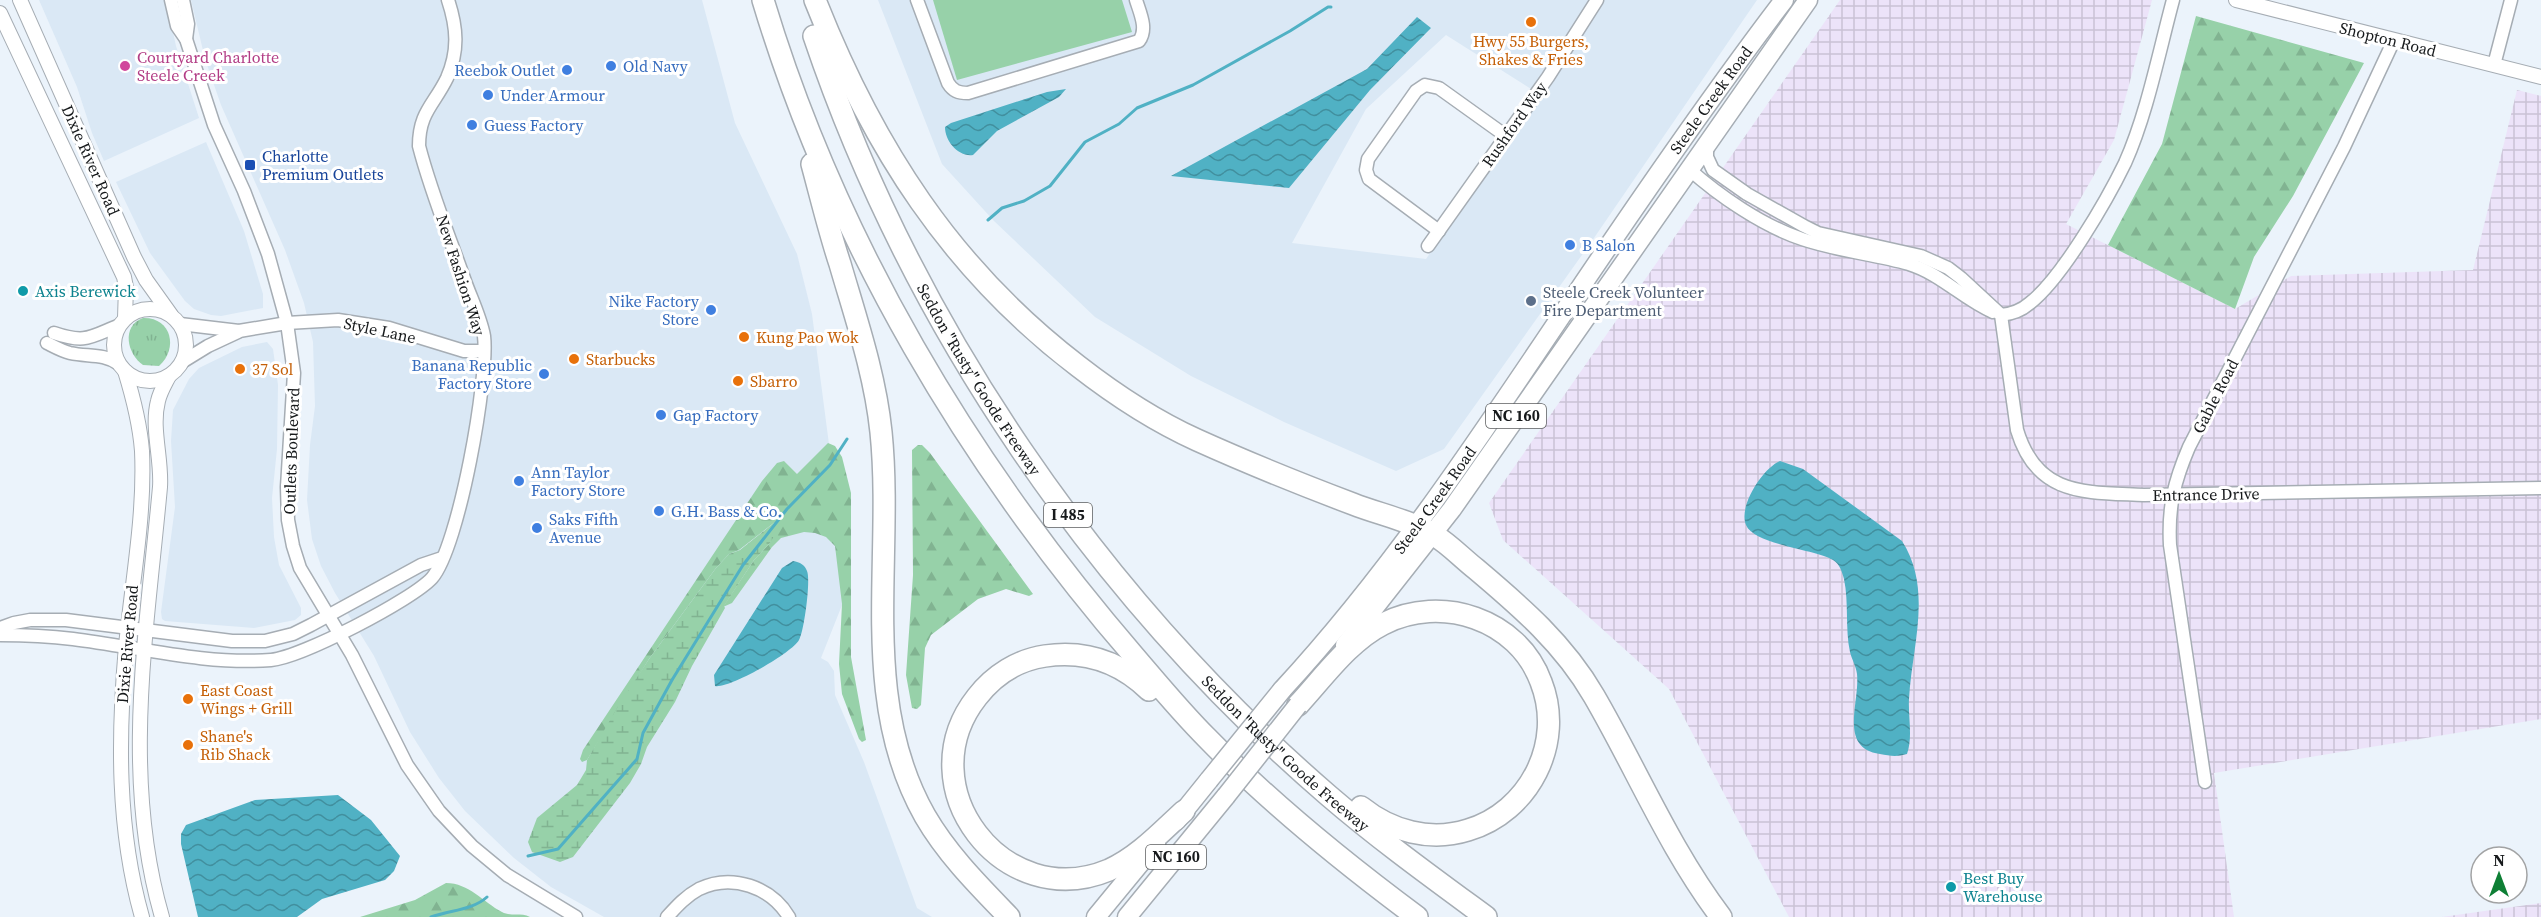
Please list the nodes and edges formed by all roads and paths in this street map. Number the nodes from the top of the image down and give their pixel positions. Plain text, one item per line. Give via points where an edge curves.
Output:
1 (20, 0) edge
2 (171, 0) edge
3 (183, 0) edge
4 (448, 0) edge
5 (763, 0) edge
6 (803, 0) edge
7 (815, 0) edge
8 (916, 0) edge
9 (1136, 0) edge
10 (1597, 0) edge
11 (1784, 0) edge
12 (1808, 0) edge
13 (2173, 0) edge
14 (2236, 0) edge
15 (2511, 0) edge
16 (0, 13) edge
17 (1758, 37) junction
18 (186, 39) junction
19 (2394, 40) junction
20 (781, 54) junction
21 (2494, 65) junction
22 (2541, 77) edge
23 (1506, 135) junction
24 (1707, 143) junction
25 (1670, 160) junction
26 (1689, 169) junction
27 (1439, 231) junction
28 (1428, 246) dead end
29 (1599, 297) junction
30 (2001, 315) junction
31 (176, 319) junction
32 (122, 322) junction
33 (286, 323) junction
34 (239, 331) junction
35 (483, 351) junction
36 (182, 362) junction
37 (122, 368) junction
38 (169, 376) junction
39 (2541, 488) edge
40 (2172, 495) junction
41 (1424, 530) junction
42 (442, 558) junction
43 (328, 616) junction
44 (0, 628) edge
45 (128, 628) junction
46 (146, 630) junction
47 (339, 633) junction
48 (0, 635) edge
49 (126, 647) junction
50 (143, 650) junction
51 (1213, 686) junction
52 (1298, 705) junction
53 (1206, 738) junction
54 (2205, 782) dead end
55 (1184, 811) junction
56 (142, 917) edge
57 (162, 917) edge
58 (576, 917) edge
59 (668, 917) edge
60 (789, 917) edge
61 (1009, 917) edge
62 (1096, 917) edge
63 (1127, 917) edge
64 (1417, 917) edge
65 (1486, 917) edge
66 (1721, 917) edge

1 - 31 street, Dixie River Road via 134,257
2 - 18 street, Outlets Boulevard via 177,26
3 - 18 street, Outlets Boulevard via 188,24
4 - 35 street, New Fashion Way via 456,23 456,42 447,77 426,110 420,146 484,335
5 - 20 highway, I 485
6 - 51 highway, Seddon "Rusty" Goode Freeway / I 485 via 856,147 919,280 958,350 1070,519 1125,588
7 - 41 highway via 853,89 911,190 987,286 1042,337 1097,380 1193,438
8 - 9 street via 948,82 960,93 1139,40 1144,28
10 - 23 street, Rushford Way
11 - 17 main road, Steele Creek Road / NC 160
12 - 24 main road, Steele Creek Road / NC 160
13 - 30 street via 2124,163 2061,269 2030,303
14 - 19 street, Shopton Road
15 - 21 street
16 - 32 street, Dixie River Road via 124,277
17 - 25 main road, Steele Creek Road / NC 160
17 - 26 main road via 1690,150 1686,159
18 - 33 street, Outlets Boulevard via 214,125 268,254
19 - 21 street, Shopton Road
19 - 40 street, Gable Road via 2344,147 2189,447
20 - 53 highway, I 485 via 813,141 873,272 957,421 1044,546 1095,611
20 - 61 highway via 876,399 885,502 884,677 895,742 912,790 930,824 963,869
21 - 22 street, Shopton Road
23 - 27 street, Rushford Way
23 - 27 street via 1439,88 1425,85 1416,91 1368,159 1366,170 1370,179
24 - 26 main road, Steele Creek Road / NC 160
24 - 30 street via 1707,157 1713,170 1747,194 1818,232 1906,251 1948,268
25 - 29 main road via 1673,172 1645,213
25 - 41 main road, Steele Creek Road / NC 160 via 1481,435
26 - 29 main road, Steele Creek Road / NC 160
26 - 30 street via 1767,224 1827,246 1911,265
27 - 28 street, Rushford Way
29 - 41 main road, Steele Creek Road / NC 160
30 - 40 street, Entrance Drive via 2017,429 2028,459 2036,468 2073,489
31 - 32 street via 152,308 133,312
31 - 34 street, Style Lane
31 - 36 street via 187,343
32 - 37 street via 114,345
32 - 37 street via 83,340 51,338 66,352 111,358
33 - 34 street, Style Lane
33 - 35 street, Style Lane via 364,323 458,349
33 - 43 street, Outlets Boulevard via 294,373 288,520 300,568
34 - 36 street, Style Lane
35 - 42 street, New Fashion Way via 484,370 464,494
36 - 38 street
37 - 38 street via 141,380
37 - 45 street, Dixie River Road via 139,426 142,452
38 - 46 street, Dixie River Road via 157,407 160,483
39 - 40 street, Entrance Drive
40 - 54 street, Gable Road via 2170,545
41 - 52 main road, Steele Creek Road / NC 160
41 - 55 main road, Steele Creek Road / NC 160, bridge via 1282,690
41 - 66 highway via 1537,622 1566,654 1594,695 1678,855
42 - 43 street via 421,565
42 - 47 street, New Fashion Way via 432,578 419,589
43 - 46 street via 292,634 265,641 232,641
43 - 47 street, Outlets Boulevard
44 - 45 street via 42,620
45 - 46 street
45 - 49 street, Dixie River Road
46 - 50 street, Dixie River Road
47 - 50 street, New Fashion Way via 304,651 274,659 226,659
47 - 58 street, Outlets Boulevard via 407,765 439,811 498,868
48 - 49 street, New Fashion Way via 51,636
49 - 50 street, New Fashion Way
49 - 56 street, Dixie River Road via 120,735 122,792 128,857
50 - 57 street, Dixie River Road via 139,740 144,812 155,894
51 - 52 highway via 1371,815 1394,827 1422,834 1450,834 1489,822 1512,806 1529,787 1546,748 1548,711 1541,682 1520,648 1499,629 1461,613 1415,612 1382,624 1353,646
51 - 65 highway, Seddon "Rusty" Goode Freeway / I 485 via 1328,795
52 - 63 main road, Steele Creek Road / NC 160, bridge
53 - 55 highway via 1127,671 1097,657 1070,654 1039,657 1007,669 972,703 957,734 953,772 959,804 967,820 988,848 1028,872 1059,879 1109,870 1138,852
53 - 64 highway, I 485 via 1323,844
55 - 62 main road, Steele Creek Road / NC 160
59 - 60 street via 684,899 700,889 728,882 766,892

